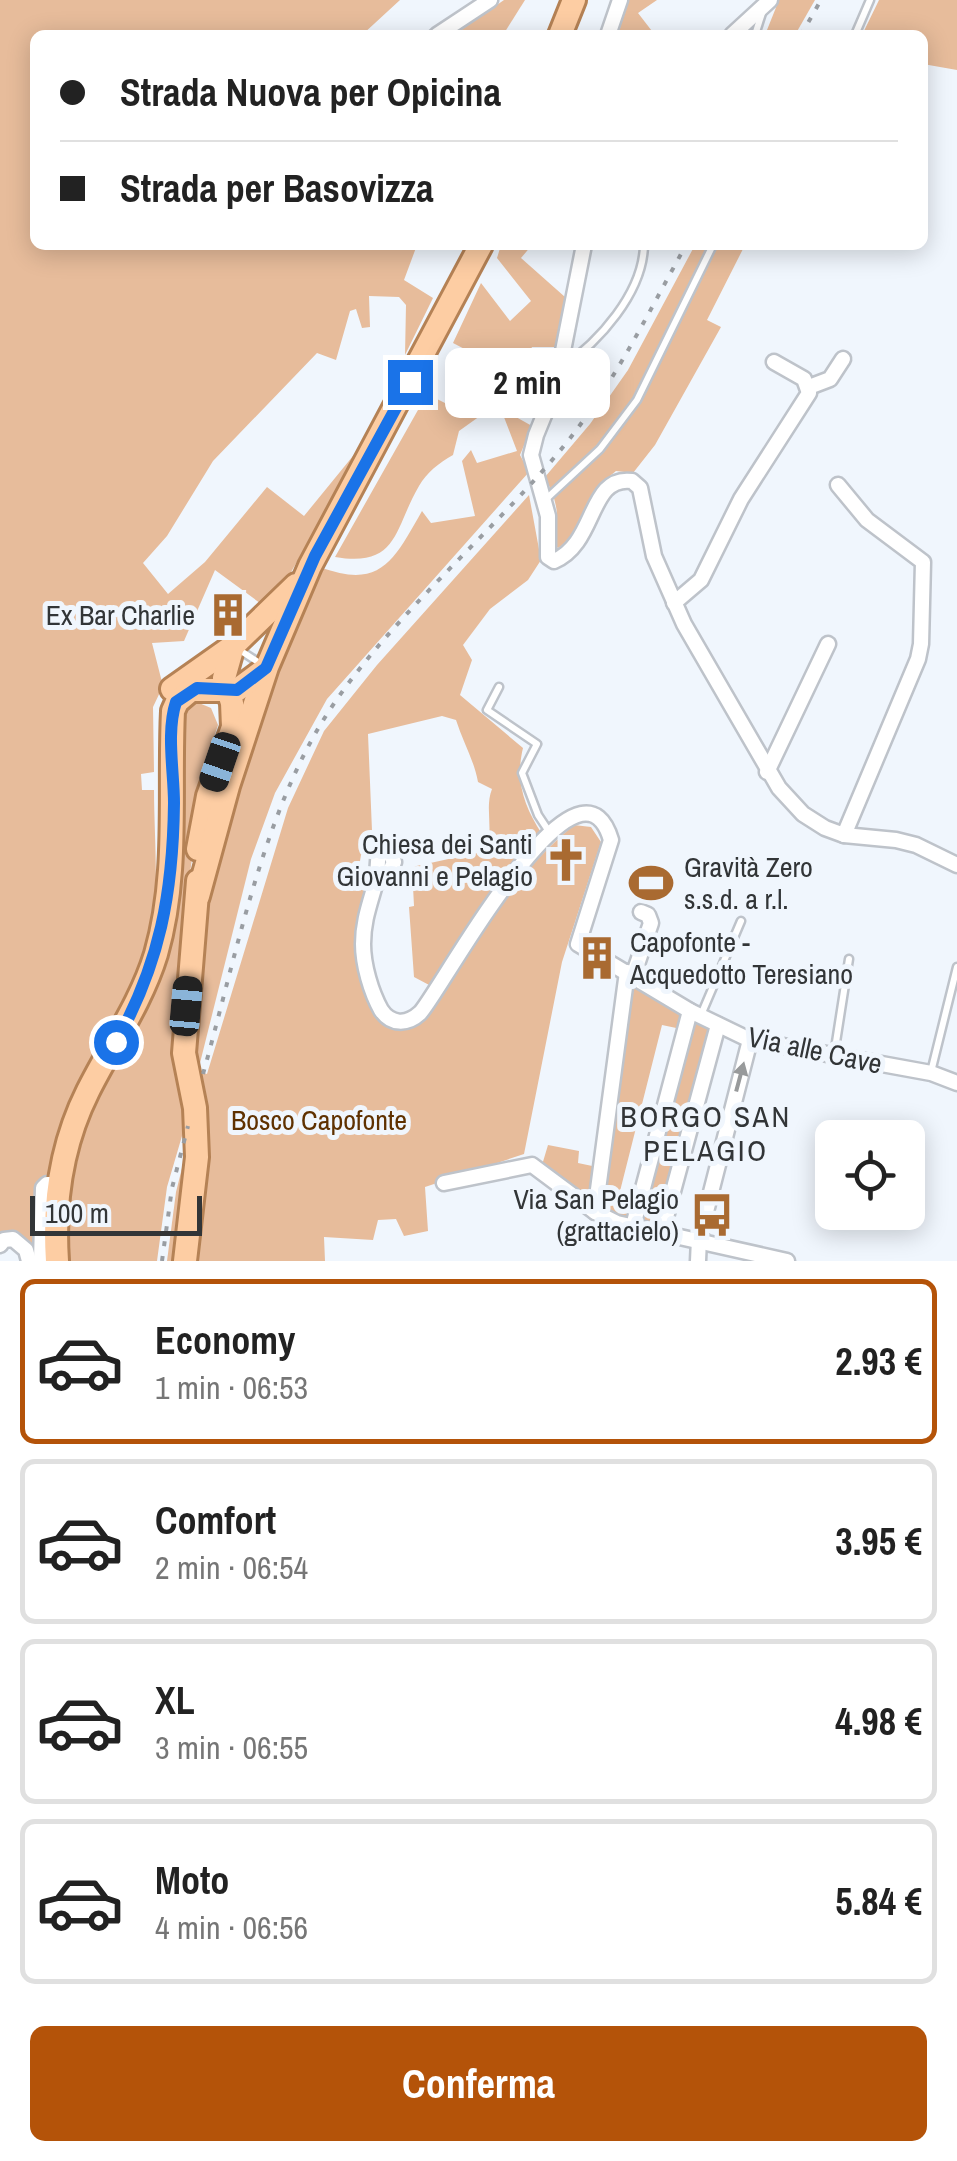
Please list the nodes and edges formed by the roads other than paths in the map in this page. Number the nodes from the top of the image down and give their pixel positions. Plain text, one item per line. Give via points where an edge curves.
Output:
1 (490, 0) edge
2 (574, 0) edge
3 (620, 0) edge
4 (870, 0) edge
5 (767, 4) edge
6 (444, 30) edge
7 (562, 30) edge
8 (610, 30) edge
9 (738, 30) edge
10 (757, 30) edge
11 (856, 30) edge
12 (479, 250) edge
13 (583, 250) edge
14 (644, 250) edge
15 (711, 250) edge
16 (843, 359) dead end
17 (774, 362) dead end
18 (560, 368) junction
19 (810, 386) junction
20 (838, 485) dead end
21 (545, 501) junction
22 (310, 566) junction
23 (674, 602) junction
24 (828, 644) dead end
25 (233, 646) junction
26 (266, 668) junction
27 (187, 686) junction
28 (499, 687) dead end
29 (227, 690) junction
30 (246, 731) junction
31 (220, 762) junction
32 (768, 772) junction
33 (550, 834) junction
34 (844, 835) junction
35 (957, 865) edge
36 (376, 884) dead end
37 (198, 896) junction
38 (641, 912) dead end
39 (741, 921) dead end
40 (849, 959) dead end
41 (957, 967) edge
42 (630, 974) junction
43 (695, 1014) junction
44 (718, 1025) junction
45 (750, 1040) junction
46 (834, 1056) junction
47 (931, 1073) junction
48 (957, 1083) edge
49 (444, 1183) dead end
50 (57, 1184) junction
51 (596, 1212) junction
52 (633, 1226) junction
53 (662, 1232) junction
54 (699, 1240) junction
55 (0, 1245) edge
56 (29, 1261) edge
57 (42, 1261) edge
58 (58, 1261) edge
59 (185, 1261) edge
60 (698, 1261) edge
61 (787, 1261) edge

1 - 6 street
2 - 7 main road
3 - 8 street
4 - 11 lane
5 - 9 street
5 - 10 lane
12 - 22 main road
13 - 18 street
14 - 18 lane via 642,270 620,308 590,346
15 - 21 lane via 637,400 600,449
16 - 19 street via 830,379
17 - 19 street
18 - 21 street via 531,454
19 - 23 street via 701,580
20 - 34 street via 867,520 924,562 918,659
21 - 23 street via 546,552 554,562 587,530 604,488 632,481 640,488 654,556
22 - 25 main road
22 - 26 main road
23 - 32 street
24 - 32 street
25 - 26 lane
25 - 27 main road
25 - 29 main road
26 - 29 main road via 245,687
26 - 30 main road
27 - 29 main road
27 - 31 main road via 224,711
27 - 50 main road via 174,711 170,894 146,982 74,1122
28 - 33 lane via 486,710 537,744 522,773
29 - 30 main road via 238,699
29 - 31 main road via 234,717
30 - 37 main road
31 - 37 main road via 203,814
32 - 34 street via 803,814
33 - 36 street via 490,906 427,1005 405,1022 394,1022 380,1007 364,954 364,922
33 - 42 street, Via alle Cave via 580,813 600,819 611,840 578,944
34 - 35 street via 896,840
37 - 59 main road via 184,1053 198,1145
38 - 42 street via 651,924
39 - 43 lane
40 - 46 lane
41 - 47 lane
42 - 43 street, Via alle Cave
42 - 51 street
43 - 44 street, Via alle Cave
43 - 52 street
44 - 45 street, Via alle Cave
44 - 53 street
45 - 46 street, Via alle Cave
54 -> 45 street
46 - 47 street, Via alle Cave
47 - 48 street, Via alle Cave
49 - 51 street via 532,1166
50 - 57 street via 43,1188
50 - 58 main road
51 - 52 street
52 - 53 street
53 - 54 street
54 - 60 street
54 - 61 street
55 - 56 street via 13,1239

